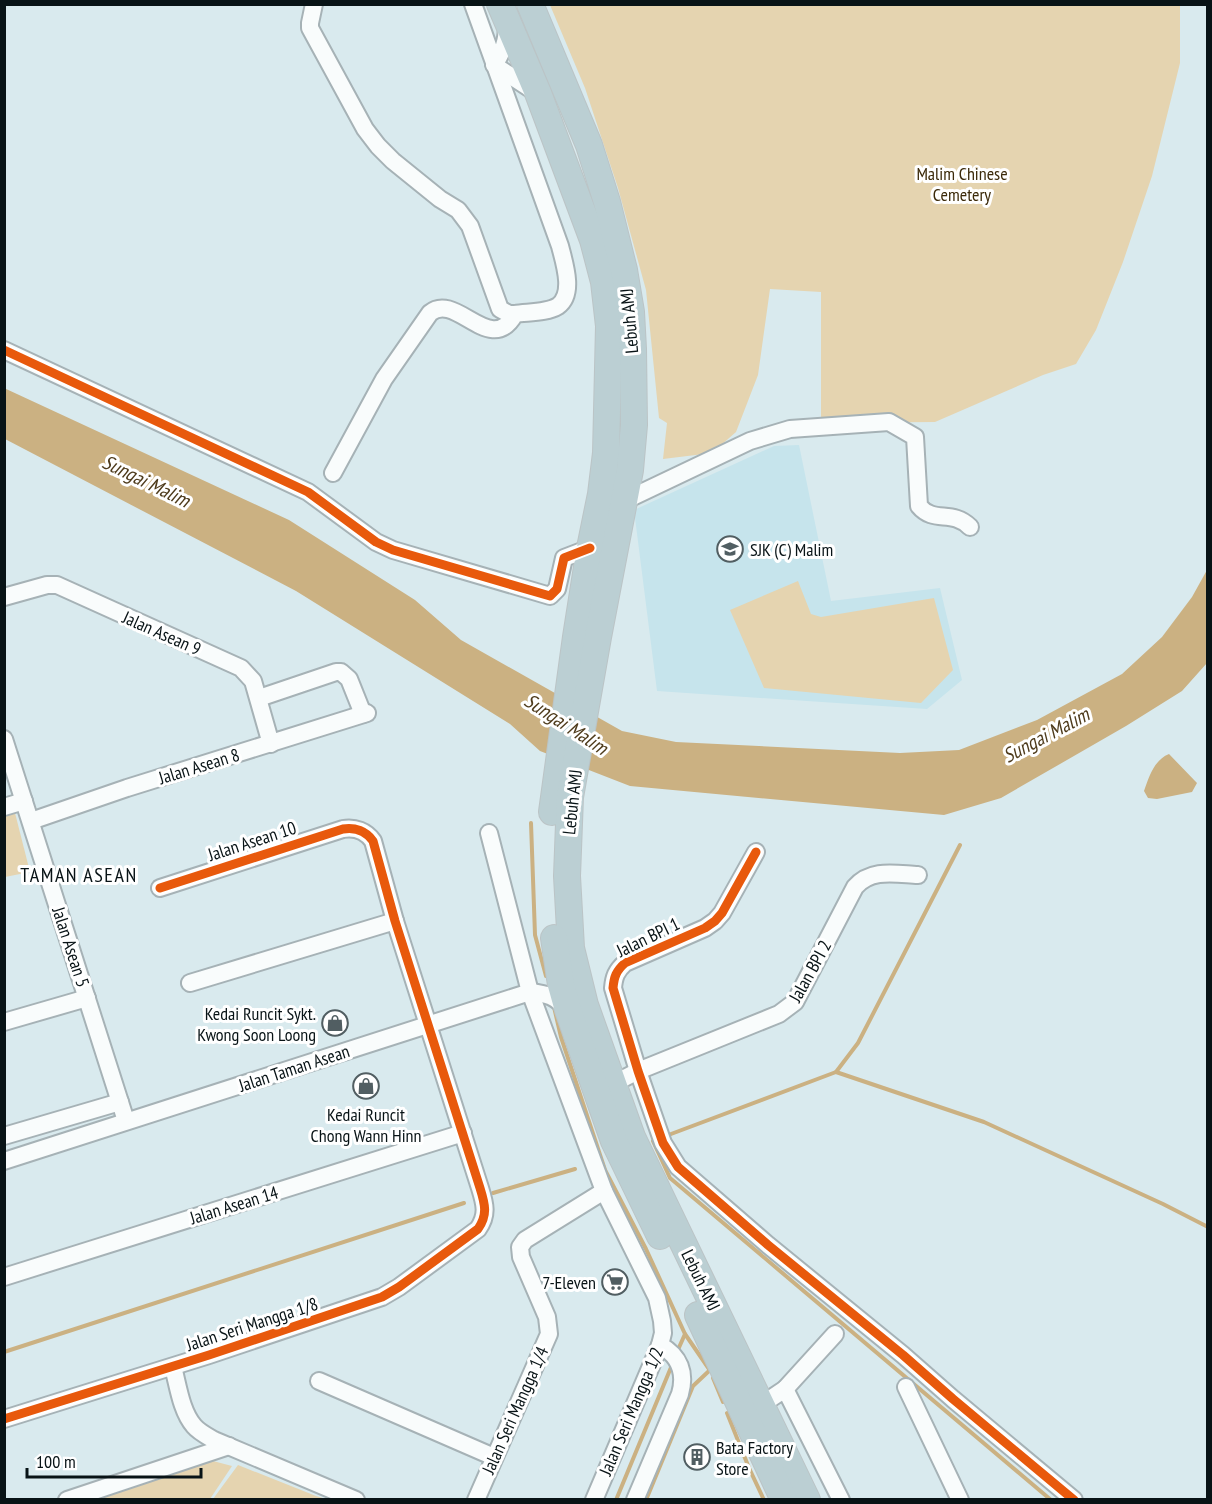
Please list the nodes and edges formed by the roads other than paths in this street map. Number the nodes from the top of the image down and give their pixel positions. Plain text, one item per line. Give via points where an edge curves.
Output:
1 (314, 4) edge
2 (473, 4) edge
3 (530, 4) edge
4 (504, 12) edge
5 (494, 65) junction
6 (538, 93) junction
7 (515, 314) junction
8 (4, 350) edge
9 (333, 473) dead end
10 (624, 501) junction
11 (970, 526) dead end
12 (590, 548) junction
13 (4, 597) edge
14 (587, 637) junction
15 (259, 698) junction
16 (4, 740) edge
17 (272, 744) junction
18 (562, 796) junction
19 (24, 801) junction
20 (4, 807) edge
21 (31, 821) junction
22 (489, 833) dead end
23 (756, 852) dead end
24 (918, 875) dead end
25 (160, 888) dead end
26 (395, 921) junction
27 (558, 968) junction
28 (190, 983) dead end
29 (530, 992) junction
30 (87, 998) junction
31 (4, 1022) edge
32 (572, 1022) junction
33 (429, 1024) junction
34 (638, 1071) junction
35 (613, 1084) junction
36 (120, 1102) junction
37 (126, 1121) junction
38 (463, 1132) junction
39 (4, 1136) edge
40 (4, 1161) edge
41 (604, 1191) junction
42 (4, 1277) edge
43 (835, 1334) dead end
44 (666, 1349) junction
45 (172, 1367) junction
46 (319, 1381) dead end
47 (906, 1387) dead end
48 (785, 1389) junction
49 (761, 1405) junction
50 (4, 1419) edge
51 (229, 1446) junction
52 (494, 1456) junction
53 (75, 1498) edge
54 (356, 1500) edge
55 (476, 1500) edge
56 (594, 1500) edge
57 (635, 1500) edge
58 (784, 1500) edge
59 (807, 1500) edge
60 (841, 1500) edge
61 (960, 1500) edge
62 (1074, 1500) edge

1 - 7 street via 310,28 365,129 393,162 458,210 470,226 500,309
2 - 5 street
3 - 10 highway, Lebuh AMJ via 589,146 624,270 631,312 634,395 630,470
4 - 5 street via 507,38
4 - 6 highway, Lebuh AMJ
5 - 6 street
5 - 7 street via 560,246 567,281 564,299 558,305
6 - 12 highway, Lebuh AMJ via 593,240 608,315 606,453
7 - 9 street via 499,330 446,309 430,313 384,380
8 - 12 street via 308,492 393,550 550,596 557,589 564,558
10 - 11 street via 766,435 813,426 889,422 915,437 919,506 932,515 963,519
10 - 14 highway, Lebuh AMJ
12 - 14 highway, Lebuh AMJ
13 - 15 street, Jalan Asean 9 via 57,585 241,668 250,676
14 - 18 highway, Lebuh AMJ
15 - 17 street, Jalan Asean 9
15 - 17 street, Jalan Asean 8 via 341,672 349,679 365,714
16 - 19 street, Jalan Asean 5
17 - 21 street, Jalan Asean 8
18 - 27 highway, Lebuh AMJ via 551,868
18 - 35 highway, Lebuh AMJ via 571,948 585,1005
19 - 20 street
19 - 21 street, Jalan Asean 5
21 - 30 street, Jalan Asean 5
22 - 29 street, Jalan Seri Mangga 1/2
23 - 34 street, Jalan BPI 1 via 716,921 618,969 612,988
24 - 34 street, Jalan BPI 2 via 876,873 861,880 790,1007
25 - 26 street, Jalan Asean 10 via 343,829 355,829 368,834 373,841
26 - 28 street
26 - 33 street
27 - 29 street via 551,978
27 - 32 highway, Lebuh AMJ
29 - 32 street via 557,999
29 - 33 street, Jalan Taman Asean
29 - 41 street, Jalan Seri Mangga 1/2
30 - 31 street
30 - 36 street, Jalan Asean 5
32 - 58 highway, Lebuh AMJ via 614,1141
33 - 37 street, Jalan Taman Asean
33 - 38 street
34 - 35 street, Jalan BPI 2
34 - 62 street, Jalan BPI 1 via 663,1143 678,1167
35 - 49 highway, Lebuh AMJ via 632,1137
36 - 37 street, Jalan Asean 5
36 - 39 street
37 - 40 street, Jalan Taman Asean
38 - 42 street, Jalan Asean 14
38 - 45 street, Jalan Seri Mangga 1/8 via 486,1208 478,1230 382,1297
41 - 44 street, Jalan Seri Mangga 1/2 via 657,1298
41 - 52 street, Jalan Seri Mangga 1/4 via 525,1239 520,1247 547,1317 549,1334
43 - 48 street
44 - 56 street, Jalan Seri Mangga 1/2
44 - 57 street via 682,1368 683,1382
45 - 50 street, Jalan Seri Mangga 1/8
45 - 51 street via 185,1410 195,1428
46 - 52 street
47 - 61 street
48 - 49 street
48 - 60 street
49 - 59 highway, Lebuh AMJ
51 - 53 street
51 - 54 street
52 - 55 street, Jalan Seri Mangga 1/4

